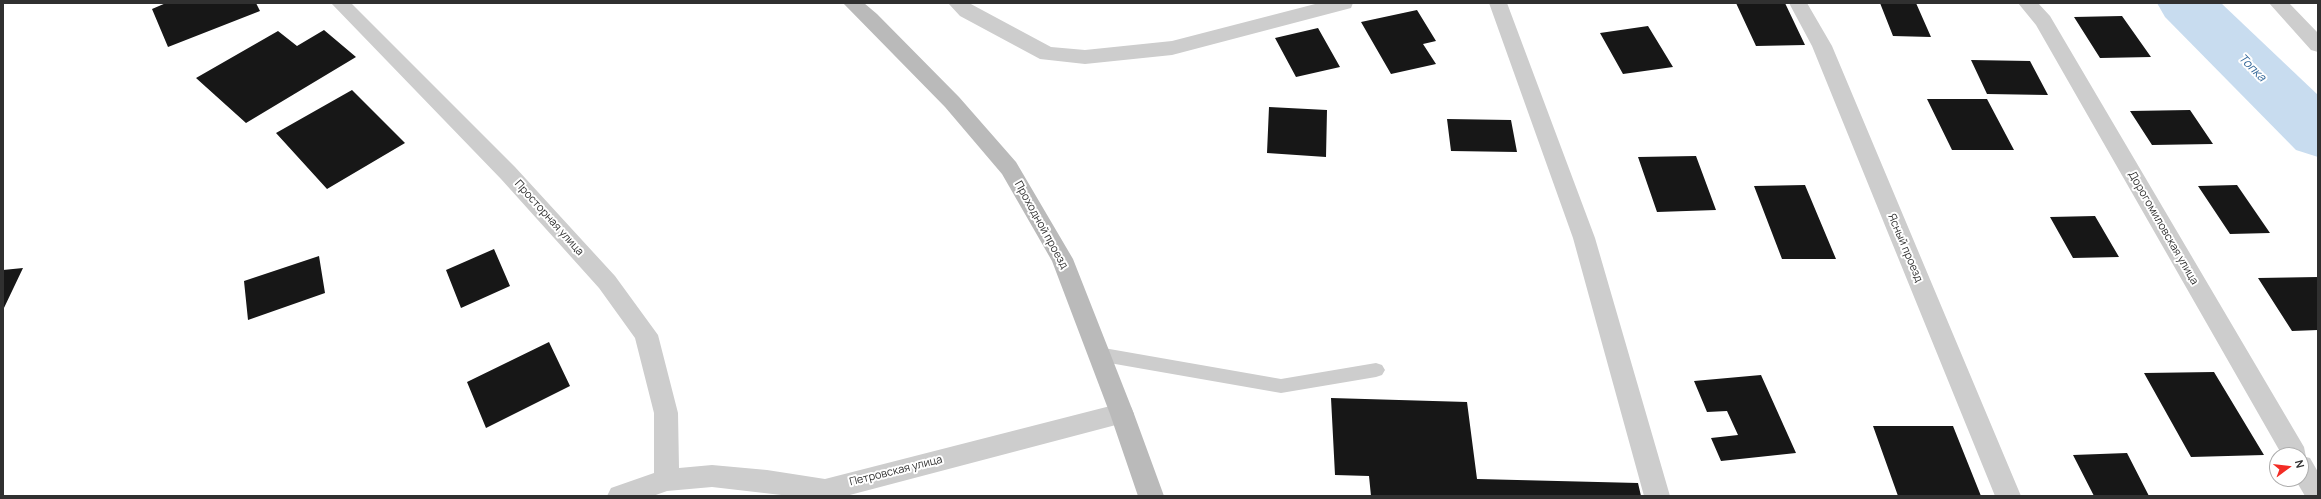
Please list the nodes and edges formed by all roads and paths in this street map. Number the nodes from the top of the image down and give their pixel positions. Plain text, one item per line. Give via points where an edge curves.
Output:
1 (340, 3) edge
2 (852, 3) edge
3 (957, 3) edge
4 (1344, 3) edge
5 (1498, 3) edge
6 (1798, 3) edge
7 (2027, 3) edge
8 (2278, 3) edge
9 (2318, 45) edge
10 (1098, 354) junction
11 (1376, 370) dead end
12 (1122, 414) junction
13 (2290, 447) edge
14 (667, 480) junction
15 (2309, 480) edge
16 (825, 493) edge
17 (2318, 495) edge
18 (620, 496) edge
19 (1151, 496) edge
20 (1657, 496) edge
21 (2008, 496) edge

1 - 14 street, Просторная улица via 508,173 607,282 646,336 666,413
2 - 10 street, Проходной проезд via 952,102 1009,168 1062,259
3 - 4 street via 967,11 1047,54 1085,57 1172,48
5 - 20 street via 1584,238
6 - 21 street, Ясный проезд via 1822,46
7 - 13 street, Дорогомиловская улица via 2043,21
8 - 9 street
10 - 11 lane via 1281,386
10 - 12 street, Проходной проезд
12 - 16 street, Петровская улица
12 - 19 street, Проходной проезд
14 - 16 street, Петровская улица via 712,476 767,481
14 - 18 street, Петровская улица
15 - 17 street

